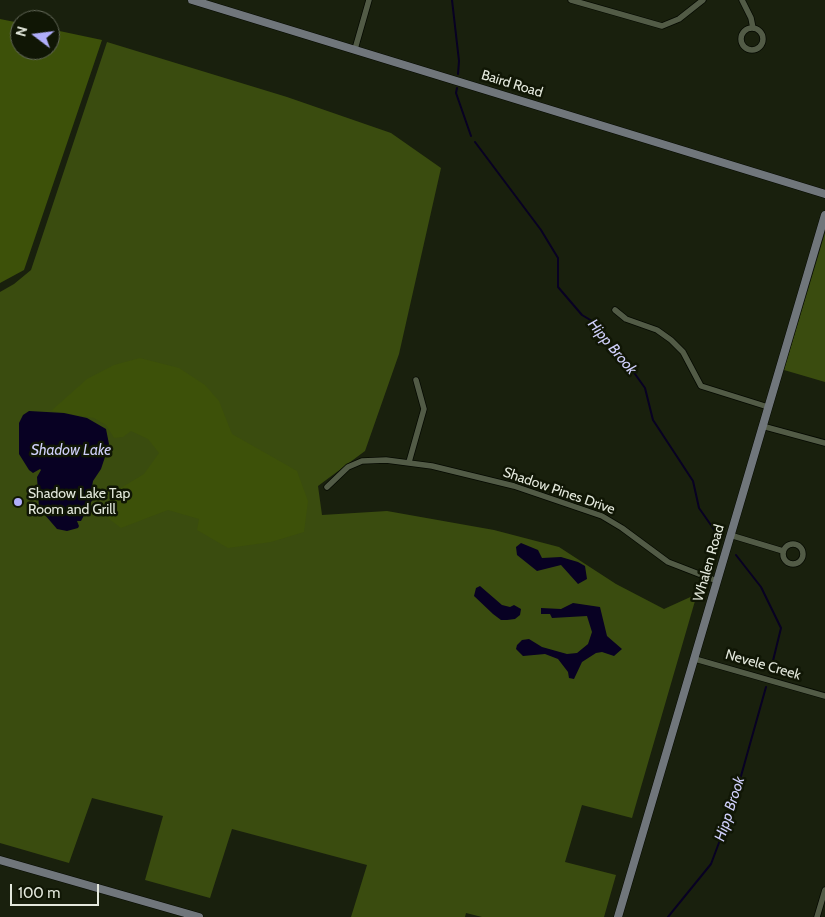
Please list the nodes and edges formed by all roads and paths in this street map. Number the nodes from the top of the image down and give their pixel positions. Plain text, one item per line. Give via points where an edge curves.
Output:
1 (192, 0) edge
2 (369, 0) edge
3 (571, 0) edge
4 (702, 0) edge
5 (742, 0) edge
6 (753, 28) dead end
7 (355, 49) junction
8 (825, 194) edge
9 (825, 215) edge
10 (615, 310) dead end
11 (416, 380) dead end
12 (768, 407) junction
13 (762, 426) junction
14 (825, 443) edge
15 (409, 462) junction
16 (327, 487) dead end
17 (730, 535) junction
18 (783, 550) dead end
19 (717, 581) junction
20 (695, 659) junction
21 (825, 696) edge
22 (0, 860) edge
23 (825, 890) edge
24 (199, 917) edge
25 (618, 917) edge
26 (817, 917) edge

1 - 7 street, Baird Road
2 - 7 street
3 - 4 street via 662,26 680,18
5 - 6 street
7 - 8 street, Baird Road
9 - 12 street, Whalen Road
10 - 12 street via 626,319 657,330 671,340 683,352 701,386
11 - 15 street via 424,409
12 - 13 street, Whalen Road
13 - 14 street
13 - 17 street, Whalen Road
15 - 16 street, Shadow Pines Drive via 358,462
15 - 19 street, Shadow Pines Drive via 514,486 602,516 668,562
17 - 18 street
17 - 19 street, Whalen Road
19 - 20 street, Whalen Road
20 - 21 street, Nevele Creek
20 - 25 street, Whalen Road
22 - 24 street
23 - 26 street

